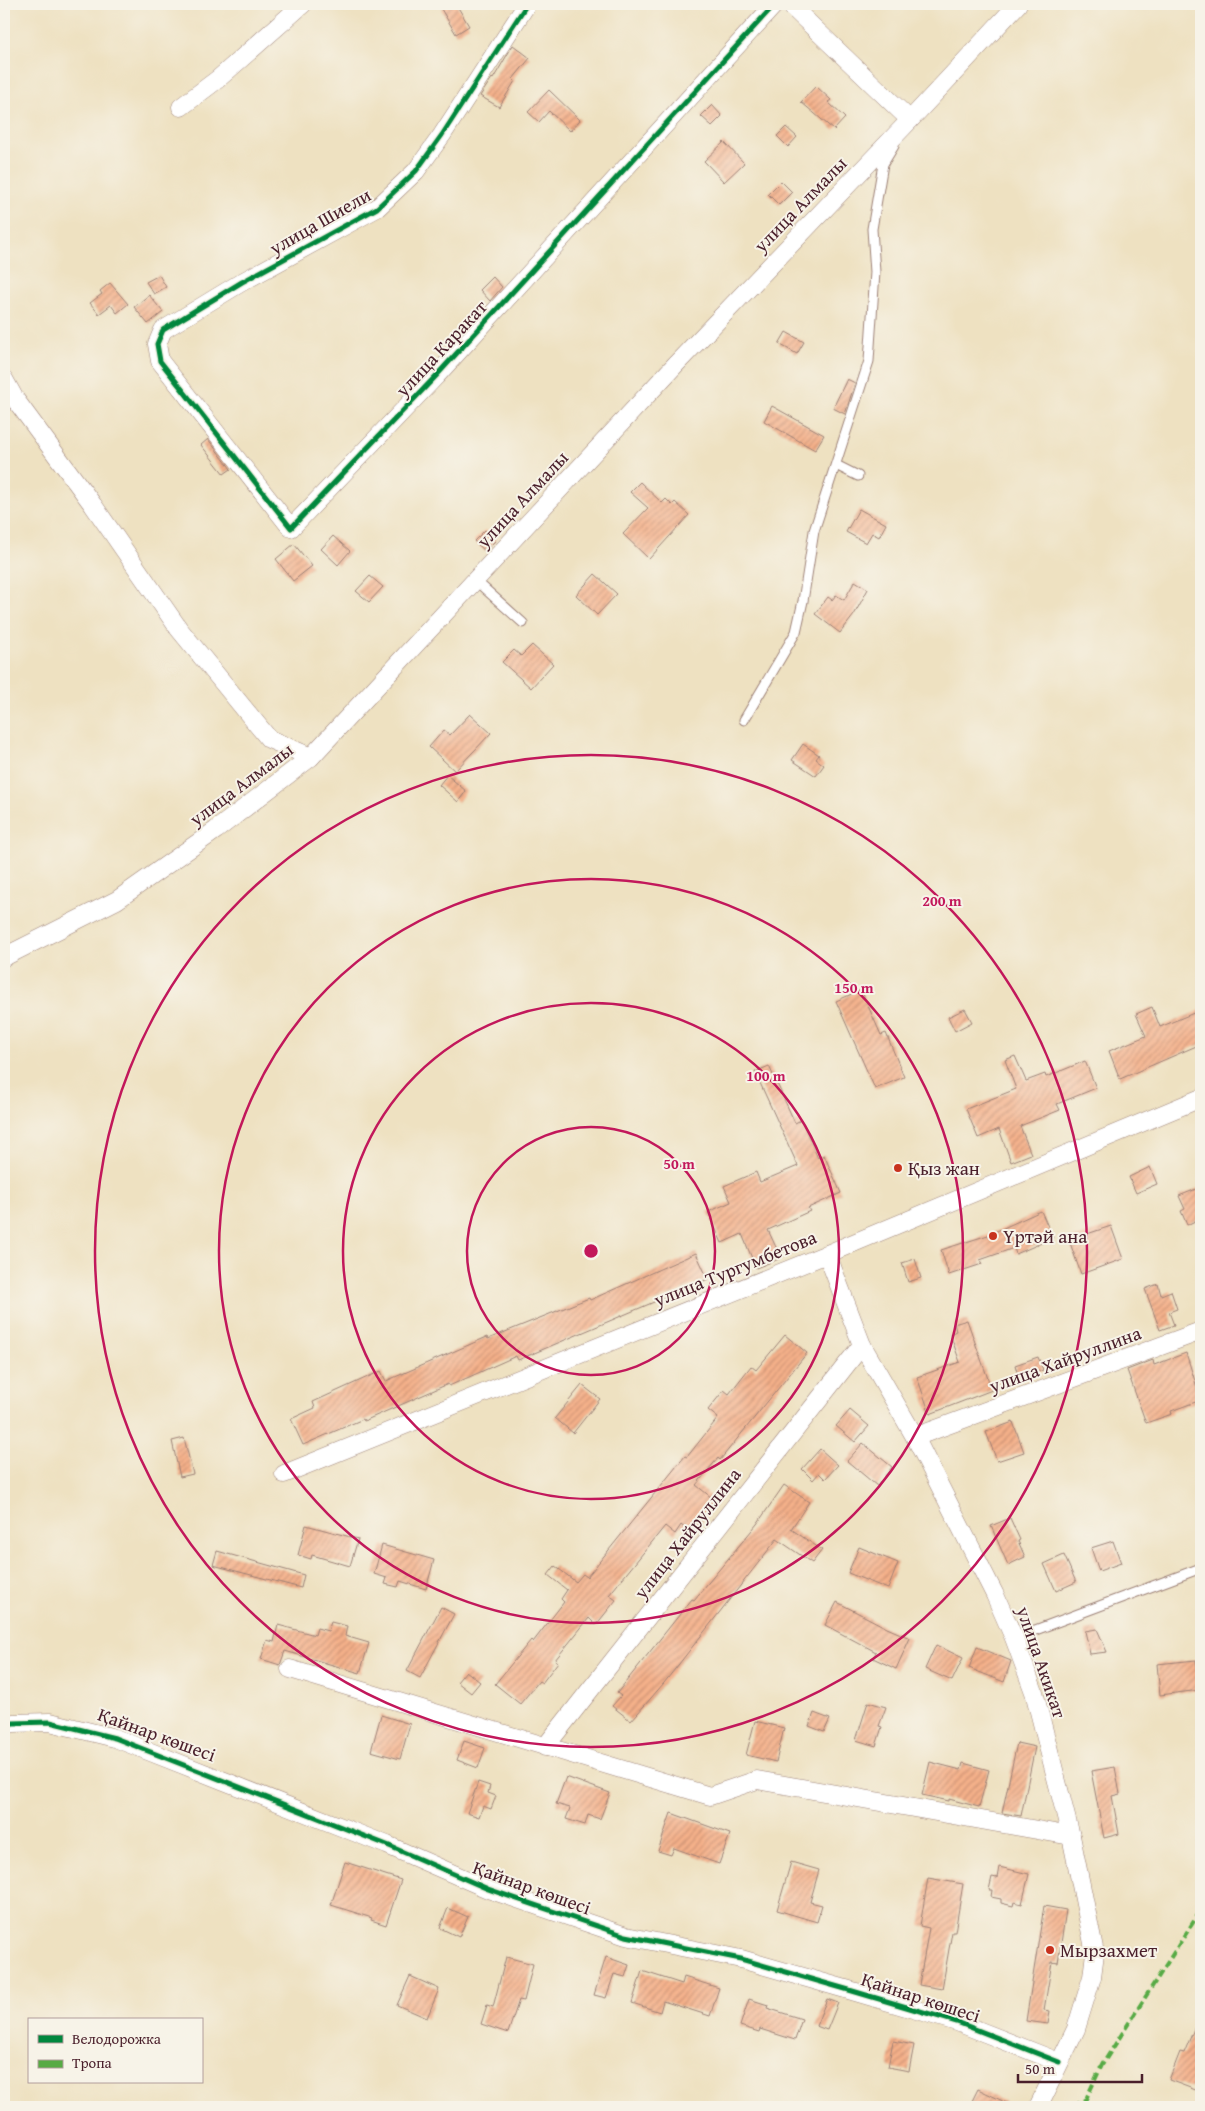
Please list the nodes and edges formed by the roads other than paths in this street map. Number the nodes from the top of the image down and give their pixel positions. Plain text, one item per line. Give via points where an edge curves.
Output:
1 (303, 4) edge
2 (527, 4) edge
3 (775, 4) edge
4 (789, 4) edge
5 (1018, 4) edge
6 (181, 107) dead end
7 (910, 120) junction
8 (163, 330) joint
9 (4, 380) edge
10 (9, 396) edge
11 (836, 465) junction
12 (858, 476) dead end
13 (475, 580) junction
14 (523, 623) dead end
15 (744, 720) dead end
16 (311, 757) junction
17 (4, 957) edge
18 (1201, 1098) edge
19 (827, 1254) junction
20 (1201, 1331) edge
21 (862, 1345) junction
22 (915, 1437) junction
23 (284, 1474) dead end
24 (1201, 1568) edge
25 (1014, 1638) junction
26 (290, 1669) dead end
27 (4, 1726) edge
28 (545, 1747) junction
29 (1071, 1836) junction
30 (1060, 2062) junction
31 (1038, 2107) edge

1 - 6 street
2 - 8 street, улица Шиели via 416,171 377,208 242,282
3 - 8 street, улица Каракат via 443,369 291,528 160,360 157,344
4 - 7 street
5 - 7 street, улица Алмалы
7 - 11 lane via 883,164 872,229 875,272 869,361
7 - 13 street, улица Алмалы via 669,371
9 - 10 street
10 - 16 street via 93,505 179,629 269,738
11 - 12 lane
11 - 15 lane via 814,531 796,632
13 - 14 lane
13 - 16 street, улица Алмалы
16 - 17 street, улица Алмалы via 117,900
18 - 19 street, улица Тургумбетова
19 - 21 street, улица Акикат
19 - 23 street, улица Тургумбетова
20 - 22 street, улица Хайруллина
21 - 22 street, улица Акикат
21 - 28 street, улица Хайруллина
22 - 25 street, улица Акикат
24 - 25 lane
25 - 29 street, улица Акикат via 1034,1692
26 - 28 street
27 - 30 street, Қайнар көшесі via 50,1722 115,1738 387,1845 488,1889 626,1936 741,1959 858,1992 957,2022
28 - 29 street via 710,1796 757,1780
29 - 30 street, улица Акикат via 1095,1954 1092,1977 1076,2029
30 - 31 street, улица Акикат

